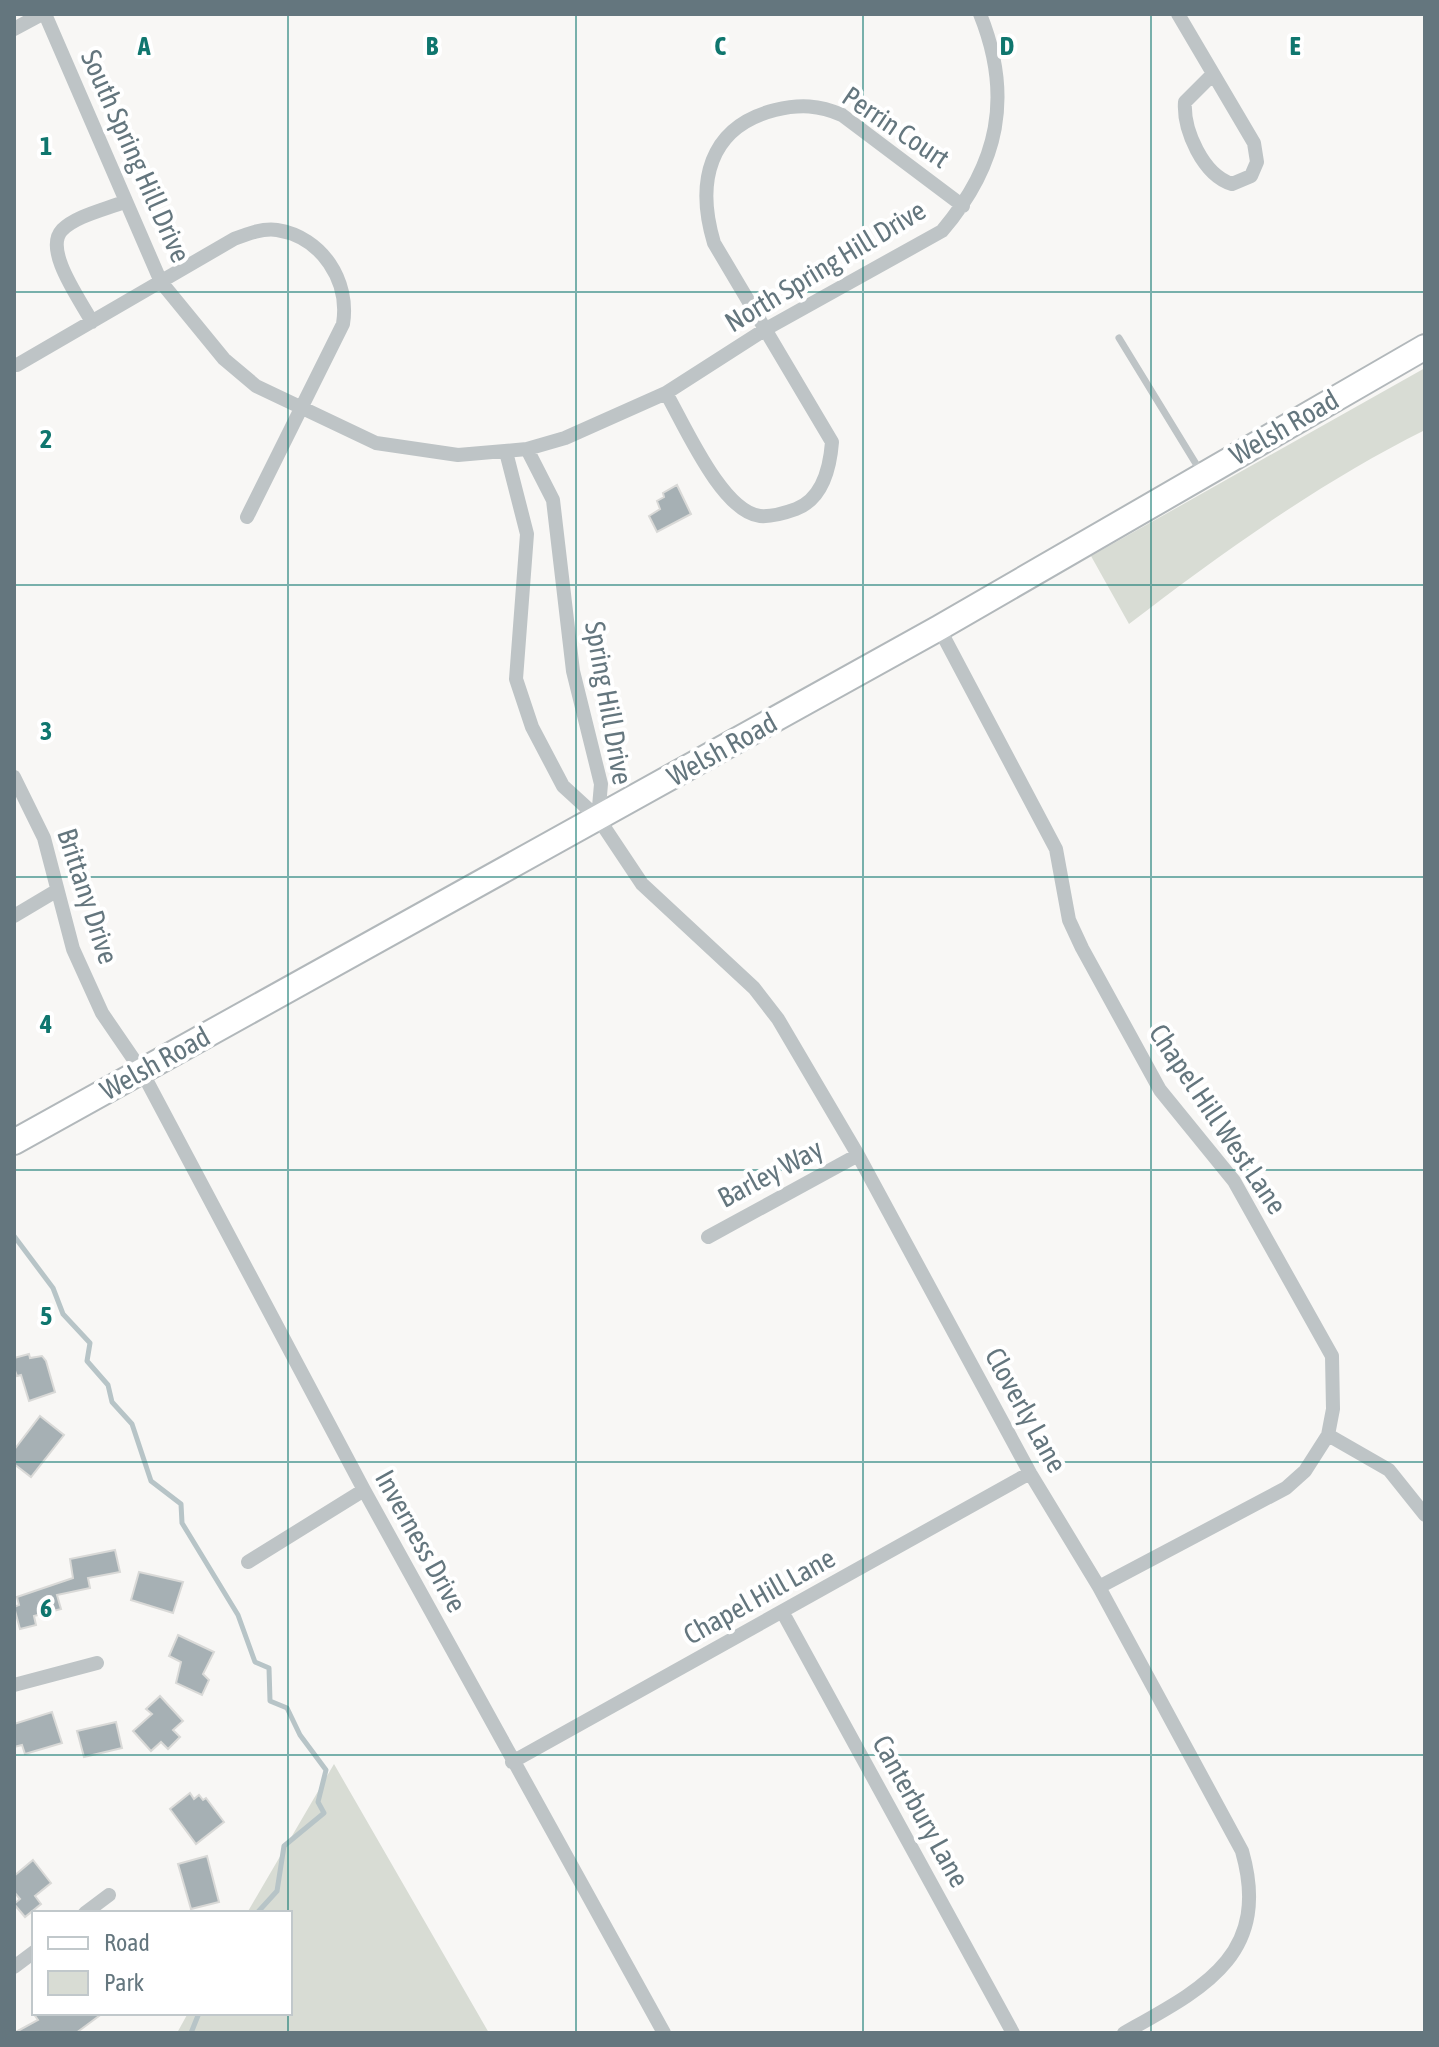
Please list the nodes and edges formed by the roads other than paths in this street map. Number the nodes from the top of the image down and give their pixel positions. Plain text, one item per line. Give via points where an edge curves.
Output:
1 (43, 14) edge
2 (980, 14) edge
3 (1178, 14) edge
4 (14, 29) edge
5 (1213, 74) junction
6 (126, 201) junction
7 (963, 206) junction
8 (161, 282) junction
9 (92, 322) junction
10 (766, 329) junction
11 (1119, 338) dead end
12 (1425, 347) edge
13 (17, 365) dead end
14 (666, 393) junction
15 (303, 410) junction
16 (527, 449) junction
17 (506, 452) junction
18 (1202, 474) junction
19 (247, 517) dead end
20 (939, 628) junction
21 (14, 777) edge
22 (598, 818) junction
23 (56, 891) junction
24 (14, 916) edge
25 (141, 1070) junction
26 (14, 1142) edge
27 (858, 1155) junction
28 (708, 1237) dead end
29 (1328, 1435) junction
30 (1030, 1473) junction
31 (364, 1490) junction
32 (1425, 1515) edge
33 (248, 1562) dead end
34 (1099, 1587) junction
35 (783, 1613) junction
36 (97, 1663) dead end
37 (14, 1685) edge
38 (512, 1762) junction
39 (109, 1895) dead end
40 (88, 1911) edge
41 (32, 1954) edge
42 (14, 1967) edge
43 (664, 2033) edge
44 (1013, 2033) edge
45 (1124, 2033) edge

1 - 4 street
1 - 6 street, South Spring Hill Drive
2 - 7 street, North Spring Hill Drive via 993,46 1000,102 983,169
3 - 5 street
5 - 5 street via 1254,143 1257,162 1251,176 1232,184 1220,180 1187,132 1184,119 1185,102
6 - 8 street, South Spring Hill Drive
6 - 9 street via 70,224 56,242 57,257
7 - 10 street, North Spring Hill Drive via 942,231
7 - 10 street, Perrin Court via 842,115 822,106 789,106 745,121 714,157 707,173 706,209 714,243
8 - 9 street
8 - 15 street, South Spring Hill Drive via 224,359 256,386
8 - 15 street via 255,231 277,230 326,257 346,308
9 - 13 street
10 - 14 street, North Spring Hill Drive
10 - 14 street, Perrin Court via 832,442 825,475 805,505 758,516 724,494
11 - 18 lane
12 - 18 main road, Welsh Road
14 - 16 street, North Spring Hill Drive
15 - 17 street, South Spring Hill Drive via 376,443 458,455
15 - 19 street
16 - 17 street, South Spring Hill Drive
16 - 22 street, Spring Hill Drive via 553,500 573,671 601,784
17 - 22 street, Spring Hill Drive via 527,534 516,679 532,727 563,786
18 - 20 main road, Welsh Road
20 - 22 main road, Welsh Road
20 - 29 street, Chapel Hill West Lane via 1056,849 1069,920 1082,948 1160,1090 1234,1181 1332,1356
21 - 23 street, Brittany Drive via 44,838
22 - 25 main road, Welsh Road
22 - 27 street, Cloverly Lane via 642,884 754,988 778,1019
23 - 24 street
23 - 25 street, Brittany Drive via 73,949 102,1013
25 - 26 main road, Welsh Road
25 - 31 street, Inverness Drive
27 - 28 street, Barley Way
27 - 30 street, Cloverly Lane
29 - 32 street via 1389,1470
29 - 34 street, Chapel Hill West Lane via 1305,1471 1286,1488
30 - 34 street, Cloverly Lane
30 - 35 street, Chapel Hill Lane
31 - 33 street
31 - 38 street, Inverness Drive
34 - 45 street, Cloverly Lane via 1242,1851 1250,1877 1243,1931 1222,1969 1204,1987
35 - 38 street, Chapel Hill Lane
35 - 44 street, Canterbury Lane
36 - 37 street
38 - 43 street, Inverness Drive
39 - 40 street
41 - 42 street

